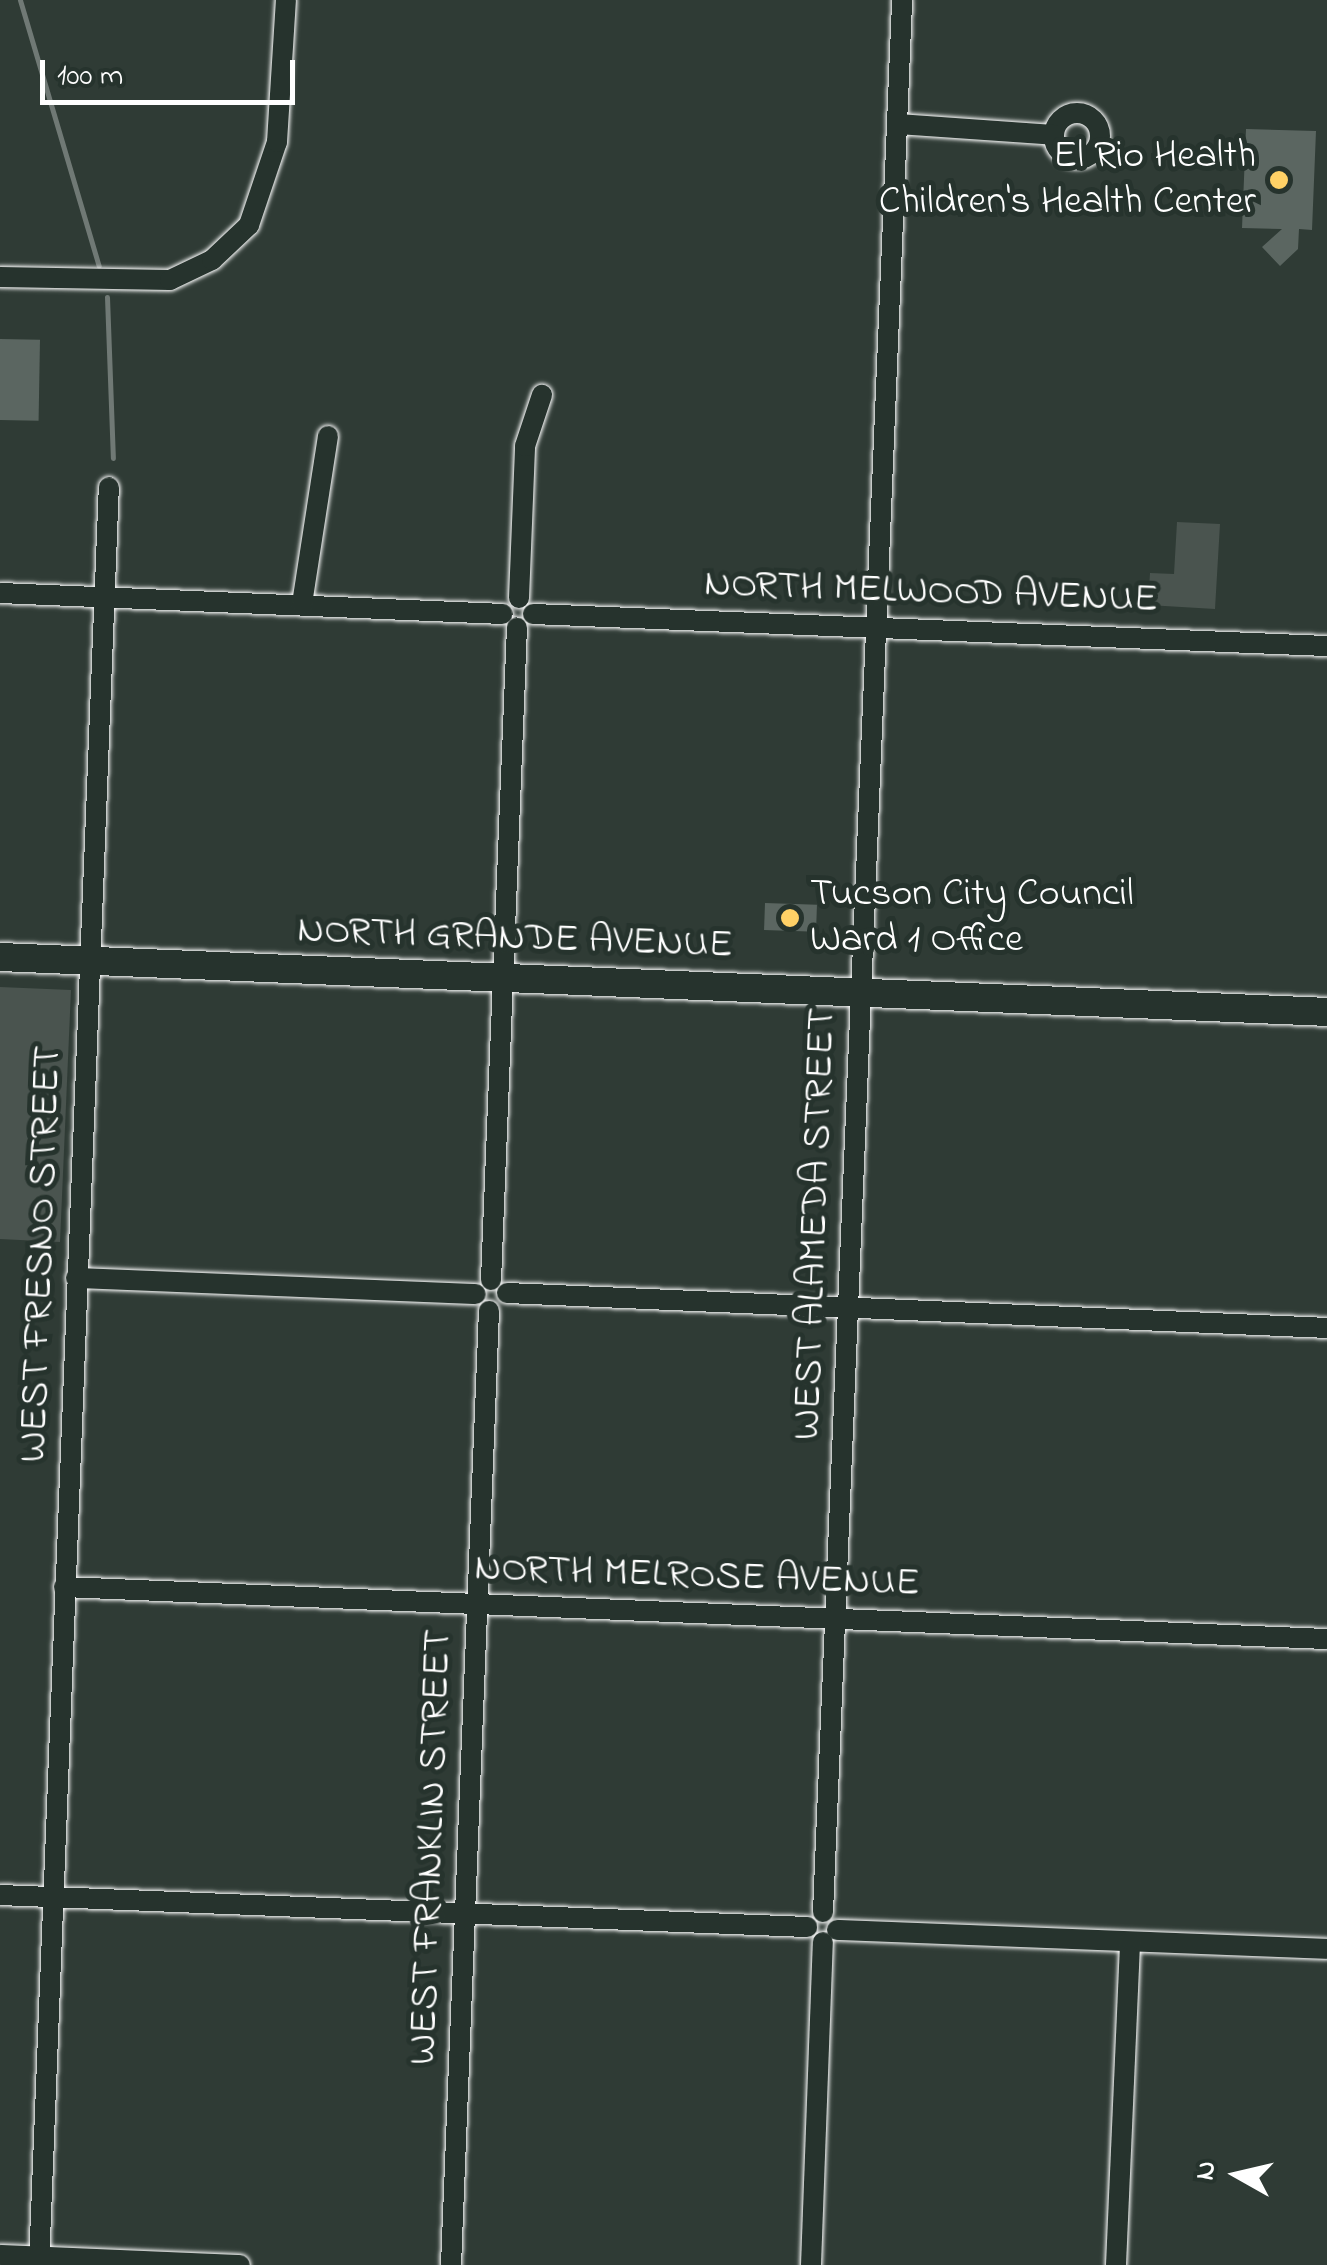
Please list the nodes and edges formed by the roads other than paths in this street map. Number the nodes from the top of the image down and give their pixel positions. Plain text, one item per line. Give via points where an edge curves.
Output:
1 (286, 0) edge
2 (902, 0) edge
3 (898, 124) junction
4 (1054, 134) dead end
5 (0, 278) edge
6 (542, 395) dead end
7 (328, 436) dead end
8 (108, 486) dead end
9 (0, 594) edge
10 (104, 597) junction
11 (302, 604) junction
12 (518, 614) junction
13 (878, 628) junction
14 (1327, 646) edge
15 (0, 958) edge
16 (90, 961) junction
17 (504, 978) junction
18 (861, 994) junction
19 (1327, 1012) edge
20 (76, 1278) junction
21 (491, 1289) junction
22 (848, 1306) junction
23 (1327, 1328) edge
24 (64, 1588) junction
25 (478, 1606) junction
26 (834, 1615) junction
27 (1327, 1639) edge
28 (0, 1895) edge
29 (52, 1897) junction
30 (462, 1912) junction
31 (822, 1933) junction
32 (1130, 1942) junction
33 (1327, 1949) edge
34 (0, 2256) edge
35 (39, 2260) edge
36 (240, 2265) edge
37 (452, 2265) edge
38 (811, 2265) edge
39 (1116, 2265) edge

1 - 5 street via 277,142 250,225 212,260 170,280
2 - 3 street, WEST ALAMEDA STREET
3 - 4 street
3 - 13 street, WEST ALAMEDA STREET
6 - 12 street via 525,446
7 - 11 street
8 - 10 street, WEST FRESNO STREET
9 - 10 street, NORTH MELWOOD AVENUE
10 - 11 street, NORTH MELWOOD AVENUE
10 - 16 street, WEST FRESNO STREET
11 - 12 street, NORTH MELWOOD AVENUE
12 - 13 street, NORTH MELWOOD AVENUE
12 - 17 street
13 - 14 street, NORTH MELWOOD AVENUE
13 - 18 street, WEST ALAMEDA STREET
15 - 16 main road, NORTH GRANDE AVENUE
16 - 17 main road, NORTH GRANDE AVENUE
16 - 20 street, WEST FRESNO STREET
17 - 18 main road, NORTH GRANDE AVENUE
17 - 21 street
18 - 19 main road, NORTH GRANDE AVENUE
18 - 22 street, WEST ALAMEDA STREET
20 - 21 street
20 - 24 street, WEST FRESNO STREET
21 - 22 street
21 - 25 street, WEST FRANKLIN STREET
22 - 23 street
22 - 26 street, WEST ALAMEDA STREET
24 - 25 street, NORTH MELROSE AVENUE
24 - 29 street, WEST FRESNO STREET
25 - 26 street, NORTH MELROSE AVENUE
25 - 30 street, WEST FRANKLIN STREET
26 - 27 street, NORTH MELROSE AVENUE
26 - 31 street, WEST ALAMEDA STREET
28 - 29 street
29 - 30 street
29 - 35 street, WEST FRESNO STREET
30 - 31 street
30 - 37 street, WEST FRANKLIN STREET
31 - 32 street
31 - 38 street
32 - 33 street
32 - 39 street
34 - 35 street
35 - 36 street

